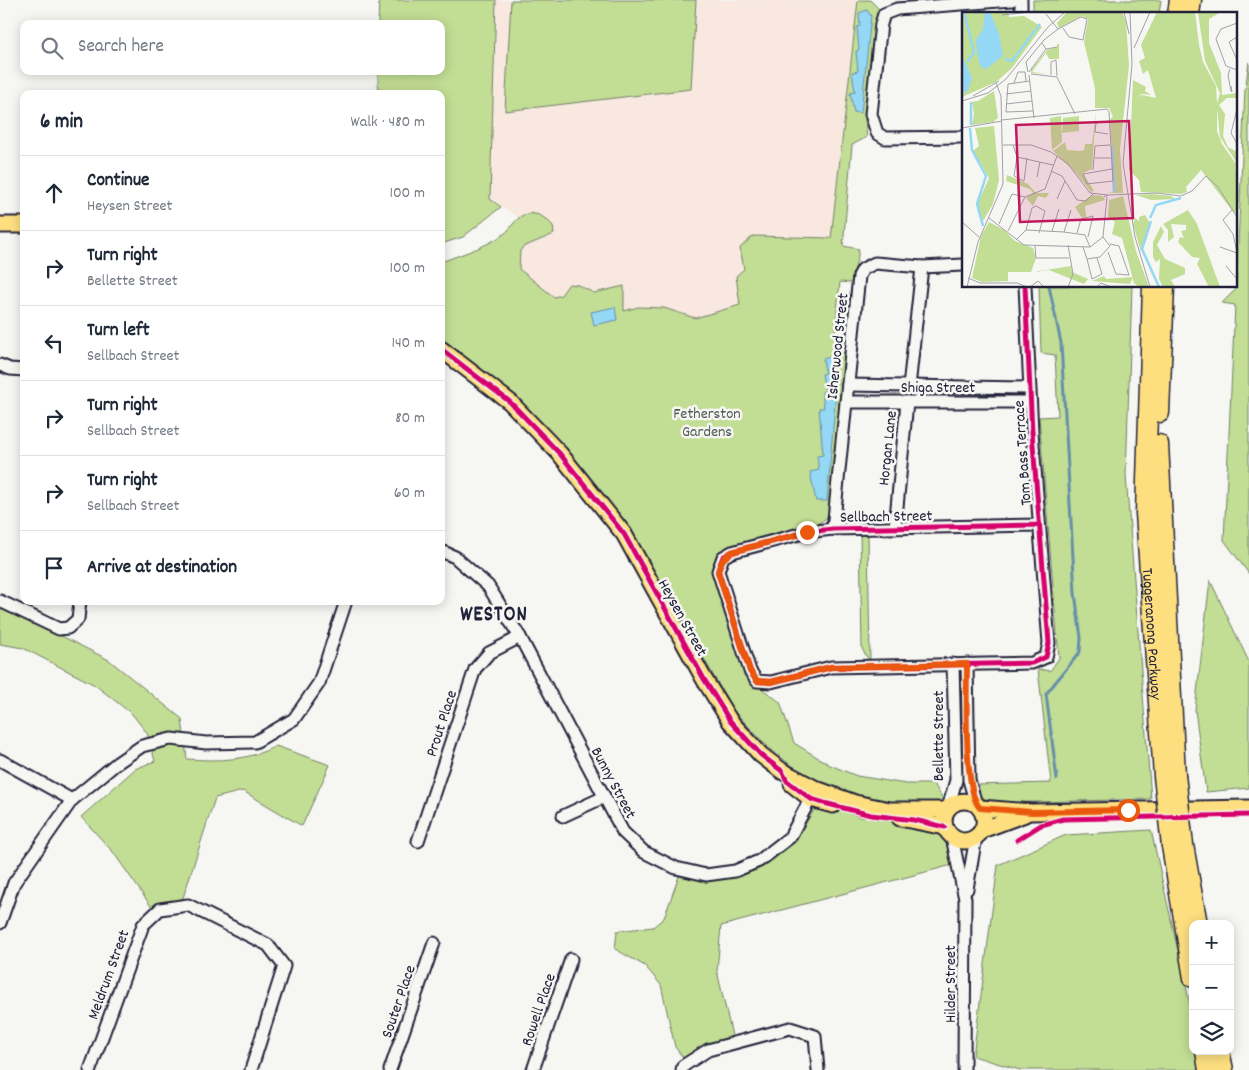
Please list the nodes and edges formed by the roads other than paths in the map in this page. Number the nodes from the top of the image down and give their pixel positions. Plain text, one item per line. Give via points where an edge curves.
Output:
1 (1012, 0) edge
2 (962, 137) edge
3 (0, 225) edge
4 (20, 225) edge
5 (962, 265) edge
6 (922, 267) junction
7 (1025, 288) edge
8 (1152, 288) edge
9 (1165, 288) edge
10 (445, 352) edge
11 (0, 365) edge
12 (20, 370) edge
13 (848, 385) junction
14 (909, 387) junction
15 (1029, 388) junction
16 (846, 402) junction
17 (907, 402) junction
18 (1030, 402) junction
19 (1038, 525) junction
20 (895, 528) junction
21 (833, 529) junction
22 (445, 553) edge
23 (0, 601) edge
24 (80, 605) edge
25 (345, 605) edge
26 (520, 637) junction
27 (953, 664) junction
28 (967, 664) junction
29 (0, 760) edge
30 (1169, 776) junction
31 (813, 794) junction
32 (604, 797) junction
33 (72, 800) junction
34 (978, 806) junction
35 (1249, 808) edge
36 (947, 809) junction
37 (1031, 812) junction
38 (563, 816) dead end
39 (948, 832) junction
40 (979, 834) junction
41 (418, 841) dead end
42 (1178, 846) junction
43 (965, 899) junction
44 (1197, 920) edge
45 (0, 923) edge
46 (434, 943) dead end
47 (571, 958) dead end
48 (1192, 965) edge
49 (1206, 1055) edge
50 (1221, 1055) edge
51 (90, 1070) edge
52 (251, 1070) edge
53 (390, 1070) edge
54 (534, 1070) edge
55 (682, 1070) edge
56 (818, 1070) edge
57 (964, 1070) edge
58 (1208, 1070) edge
59 (1224, 1070) edge

1 - 2 street via 897,9 884,14 880,24 871,114 877,133 886,138
3 - 4 main road
5 - 6 street, Isherwood Street
6 - 13 street, Isherwood Street via 875,263 862,269
6 - 14 street
7 - 15 street, Tom Bass Terrace
8 - 30 highway, Tuggeranong Parkway via 1145,513
9 - 30 highway, Tuggeranong Parkway via 1158,460
10 - 31 main road, Heysen Street via 510,402 566,462 624,534 730,721 761,755 782,771 787,781
11 - 12 street
13 - 14 street, Shiga Street
13 - 16 street, Isherwood Street
14 - 15 street, Shiga Street
15 - 18 street, Tom Bass Terrace
16 - 17 street, Shiga Street
16 - 21 street, Isherwood Street
17 - 18 street, Shiga Street
17 - 20 street, Horgan Lane
18 - 19 street, Tom Bass Terrace
19 - 20 street, Sellbach Street
19 - 28 street, Tom Bass Terrace via 1048,631 1047,655 1043,660 1032,663
20 - 21 street, Sellbach Street
21 - 27 street, Sellbach Street via 807,532 723,557 718,572 750,671 757,681 771,682 831,667
22 - 26 street, Bunny Street via 455,557 488,586
23 - 24 street via 59,629 68,628 78,619
25 - 33 street via 319,683 294,719 255,742 206,743 171,739 142,746
26 - 32 street, Bunny Street
26 - 41 street, Prout Place via 489,653 475,669
27 - 28 street, Sellbach Street
27 - 36 street, Bellette Street via 956,780
28 - 34 street, Bellette Street via 969,780
29 - 33 street
30 - 42 highway, Tuggeranong Parkway, bridge
31 - 32 street, Bunny Street via 790,837 759,861 736,871 706,874 676,868 644,852 624,832
31 - 36 main road, Heysen Street via 871,807
31 - 39 main road, Heysen Street via 871,815 914,820
32 - 38 street
33 - 45 street via 14,884
34 - 36 main road, Heysen Street via 961,800
34 - 37 main road, Heysen Street
34 - 40 main road via 984,816
35 - 37 main road, Heysen Street
36 - 39 main road via 944,818
37 - 40 main road, Heysen Street
39 - 40 main road, Heysen Street via 964,841
39 - 43 street, Hilder Street
40 - 43 street, Hilder Street
42 - 44 highway, Tuggeranong Parkway
42 - 48 highway, Tuggeranong Parkway
43 - 57 street, Hilder Street
46 - 53 street, Souter Place
47 - 54 street, Rowell Place
49 - 58 highway
50 - 59 highway
51 - 52 street, Meldrum Street via 142,925 160,909 188,904 268,945 284,966
55 - 56 street via 683,1066 708,1050 790,1028 816,1036

